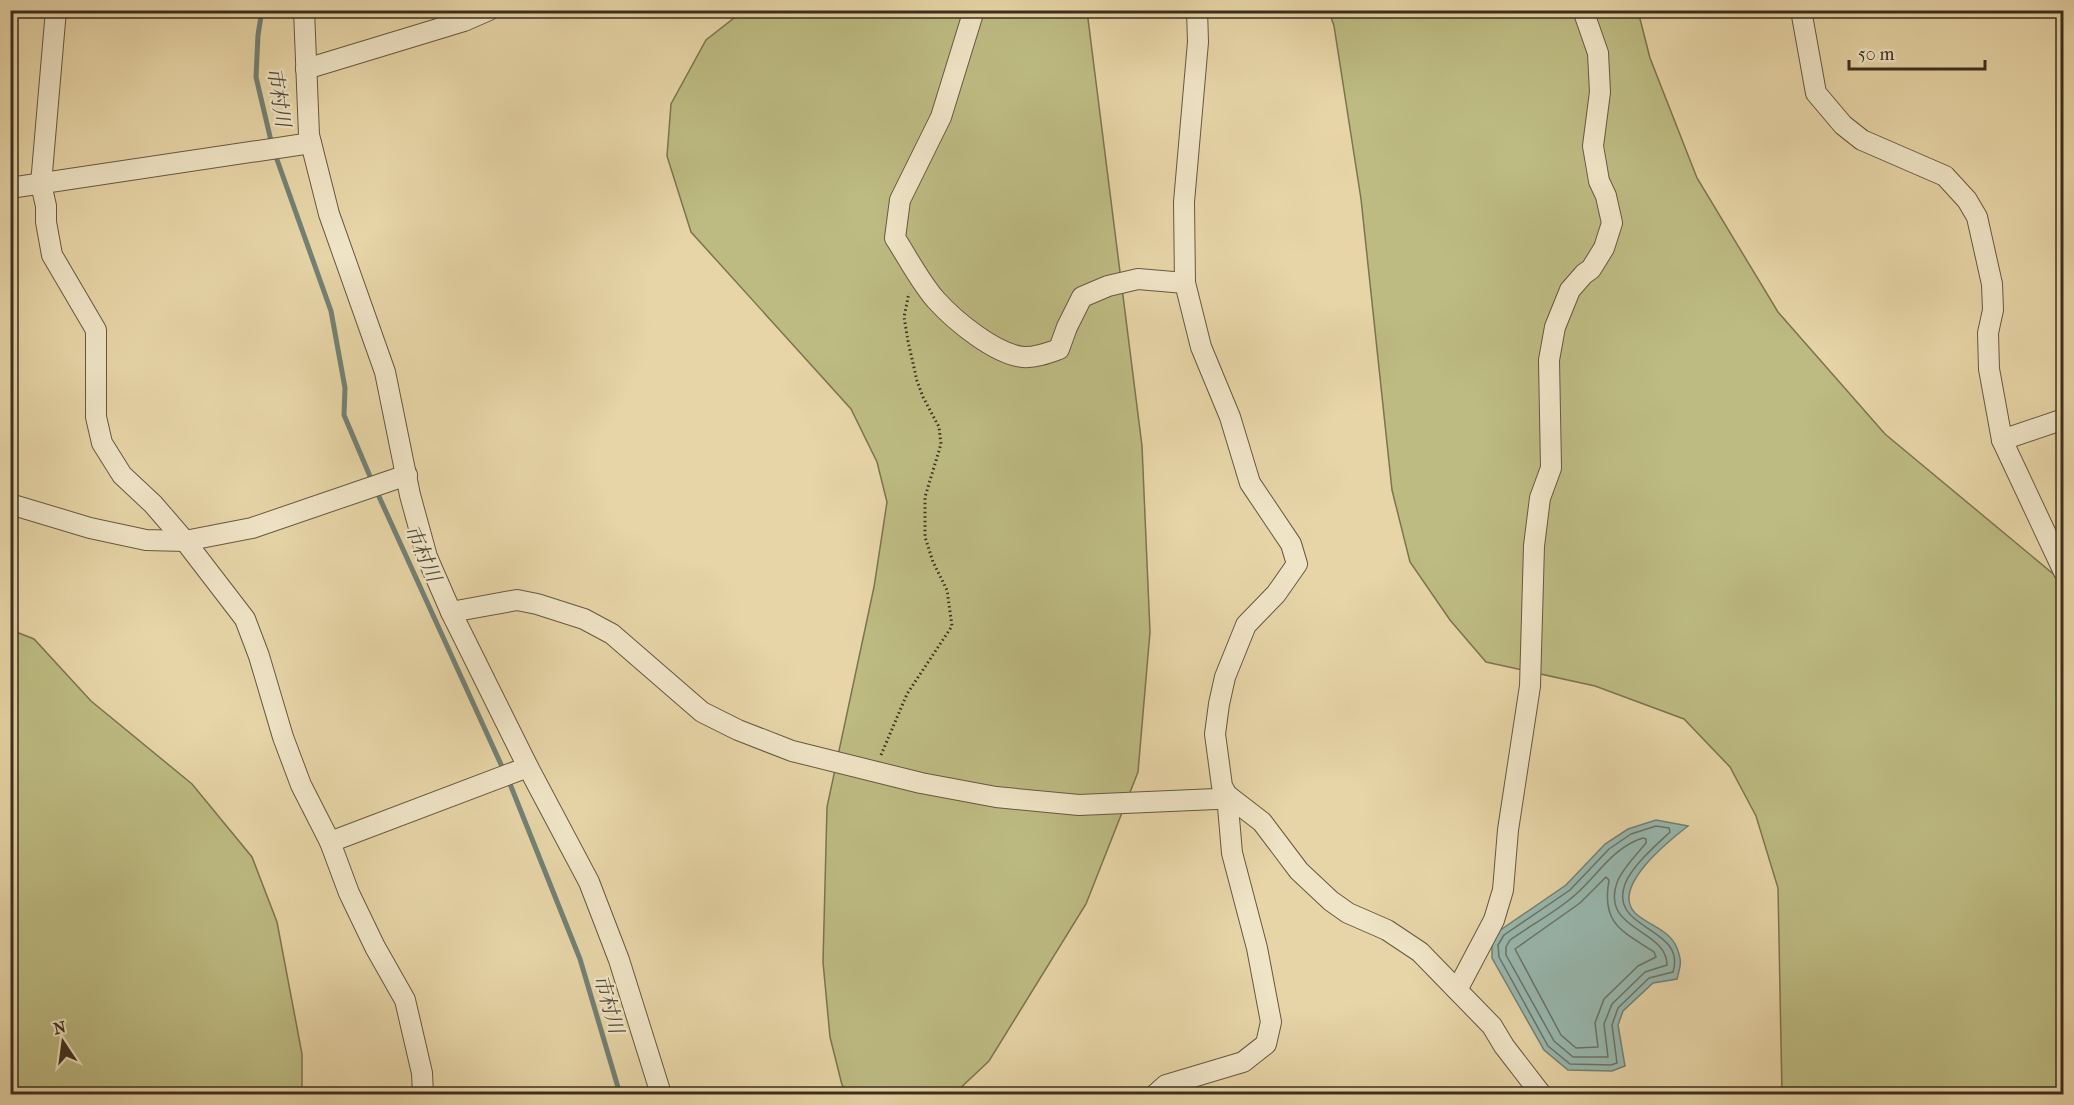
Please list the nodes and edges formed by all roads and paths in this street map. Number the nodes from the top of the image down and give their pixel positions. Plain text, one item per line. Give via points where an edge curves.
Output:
1 (56, 10) edge
2 (304, 10) edge
3 (489, 10) edge
4 (974, 10) edge
5 (1197, 10) edge
6 (1583, 10) edge
7 (1801, 10) edge
8 (306, 69) junction
9 (311, 143) junction
10 (41, 184) junction
11 (10, 188) edge
12 (922, 279) junction
13 (1185, 283) junction
14 (2064, 419) edge
15 (2002, 440) junction
16 (407, 475) junction
17 (10, 504) edge
18 (185, 541) junction
19 (2064, 572) edge
20 (451, 612) junction
21 (528, 767) junction
22 (874, 771) junction
23 (1227, 795) junction
24 (330, 842) junction
25 (1457, 990) junction
26 (423, 1095) edge
27 (661, 1095) edge
28 (1156, 1095) edge
29 (1541, 1095) edge

1 - 10 street
2 - 8 street
3 - 8 street
4 - 12 street via 941,117 900,200 895,238
5 - 13 street via 1198,42 1184,202
6 - 25 street via 1598,53 1600,92 1593,146 1612,223 1604,249 1592,270 1570,290 1555,327 1549,360 1551,468 1540,498 1534,546 1530,686 1503,890 1494,920
7 - 15 street via 1816,93 1843,125 1862,140 1945,176 1968,200 1977,217 1992,284 1989,369
8 - 9 street
9 - 10 street
9 - 16 street via 329,214 385,372
10 - 11 street
10 - 18 street via 52,255 96,330 96,417 102,443 122,475
12 - 13 street via 936,299 971,332 1006,352 1024,357 1059,349 1082,297 1138,279
12 - 22 path via 908,294 904,317 917,381 939,427 941,444 925,497 925,537 946,590 952,626 908,694
13 - 23 street via 1201,347 1230,417 1250,483 1291,544 1297,564 1276,594 1246,625 1225,677 1215,734 1222,786
14 - 15 street
15 - 19 street
16 - 18 street via 252,528
16 - 20 street via 428,557
17 - 18 street via 90,528
18 - 24 street via 245,619 301,785
20 - 21 street
20 - 22 street via 517,600 584,619 612,634 711,717 792,751
21 - 24 street
21 - 27 street via 589,882 619,960
22 - 23 street via 996,797 1078,805 1216,799
23 - 25 street via 1262,822 1299,871 1331,901 1420,952
23 - 28 street via 1232,853 1271,1022 1266,1044 1243,1062 1166,1085
24 - 26 street via 349,893 405,1000
25 - 29 street via 1492,1026

